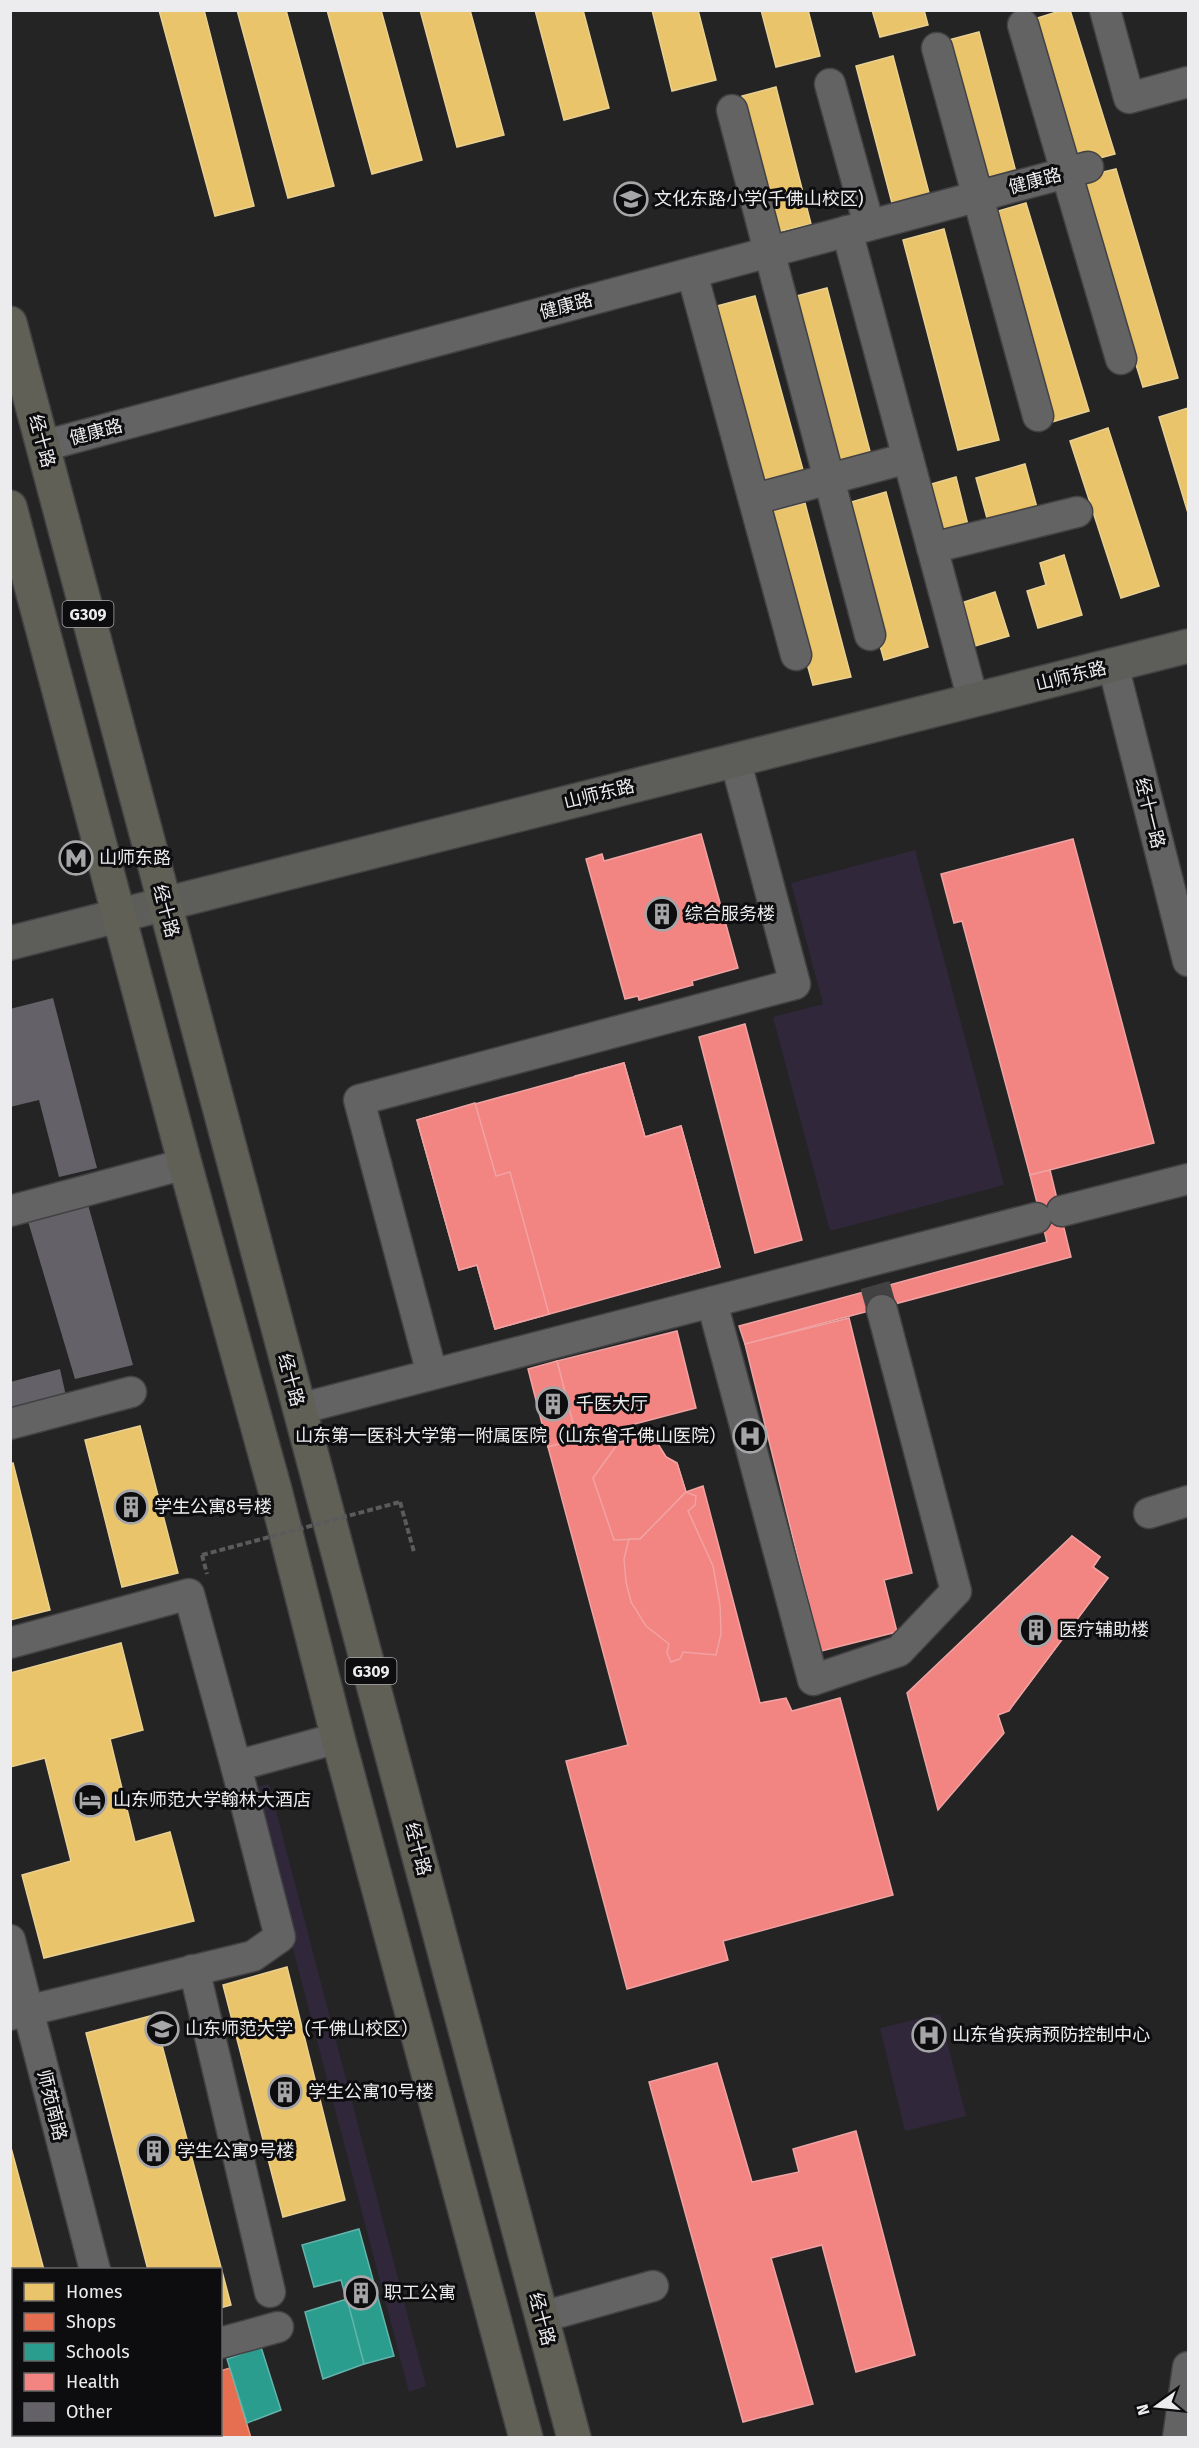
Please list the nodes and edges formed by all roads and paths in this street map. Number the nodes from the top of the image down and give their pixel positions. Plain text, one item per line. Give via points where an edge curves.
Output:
1 (1105, 10) edge
2 (1023, 25) dead end
3 (936, 48) dead end
4 (1188, 82) edge
5 (830, 84) dead end
6 (732, 110) dead end
7 (1077, 170) junction
8 (977, 196) junction
9 (858, 228) junction
10 (771, 252) junction
11 (683, 275) junction
12 (10, 323) edge
13 (1121, 359) dead end
14 (1038, 416) dead end
15 (43, 446) junction
16 (908, 458) junction
17 (830, 478) junction
18 (754, 499) junction
19 (10, 507) edge
20 (1077, 512) dead end
21 (932, 548) junction
22 (870, 635) dead end
23 (1188, 646) edge
24 (796, 655) dead end
25 (1113, 665) junction
26 (973, 700) junction
27 (735, 759) junction
28 (165, 905) junction
29 (118, 916) junction
30 (10, 943) edge
31 (1188, 961) edge
32 (185, 1164) junction
33 (1188, 1179) edge
34 (10, 1211) edge
35 (875, 1286) junction
36 (712, 1302) junction
37 (432, 1374) junction
38 (131, 1392) dead end
39 (299, 1409) junction
40 (10, 1424) edge
41 (1188, 1501) edge
42 (1149, 1513) dead end
43 (414, 1552) dead end
44 (202, 1555) dead end
45 (10, 1642) edge
46 (338, 1738) junction
47 (236, 1766) junction
48 (10, 1940) edge
49 (192, 1970) junction
50 (19, 2013) edge
51 (94, 2268) edge
52 (652, 2286) dead end
53 (270, 2292) dead end
54 (542, 2318) junction
55 (278, 2327) dead end
56 (222, 2342) edge
57 (1188, 2367) edge
58 (526, 2438) edge
59 (573, 2438) edge
60 (1178, 2438) edge

1 - 4 street via 1129,98
2 - 7 street
3 - 8 street
5 - 9 street
6 - 10 street
7 - 8 street, 健康路
7 - 13 street
8 - 9 street, 健康路
8 - 14 street
9 - 10 street, 健康路
9 - 16 street
10 - 11 street, 健康路
10 - 17 street
11 - 15 street, 健康路
11 - 18 street
12 - 15 highway, 经十路 / G309
15 - 28 highway, 经十路 / G309
16 - 17 street
16 - 21 street
17 - 18 street
17 - 22 street
18 - 24 street
19 - 29 highway, G309
20 - 21 street
21 - 26 street
23 - 25 main road, 山师东路
25 - 26 main road, 山师东路
25 - 31 street, 经十一路
26 - 27 main road, 山师东路
27 - 28 main road, 山师东路
27 - 37 street via 795,984 359,1100
28 - 29 main road, 山师东路
28 - 39 highway, 经十路 / G309
29 - 30 main road, 山师东路
29 - 32 highway, G309
32 - 34 street
32 - 46 highway, G309
33 - 35 street via 1049,1215
35 - 36 street
35 - 36 street via 956,1591 898,1651 813,1680
36 - 37 street
37 - 39 street
38 - 40 street
39 - 54 highway, 经十路 / G309
41 - 42 street
43 - 44 path, bridge via 400,1502
45 - 47 street via 189,1594
46 - 47 street
46 - 58 highway, G309
47 - 49 street via 280,1937 253,1956
48 - 50 street, 师苑南路
49 - 50 street
49 - 53 street
50 - 51 street, 师苑南路
52 - 54 street
54 - 59 highway, 经十路 / G309
55 - 56 street
57 - 60 street

